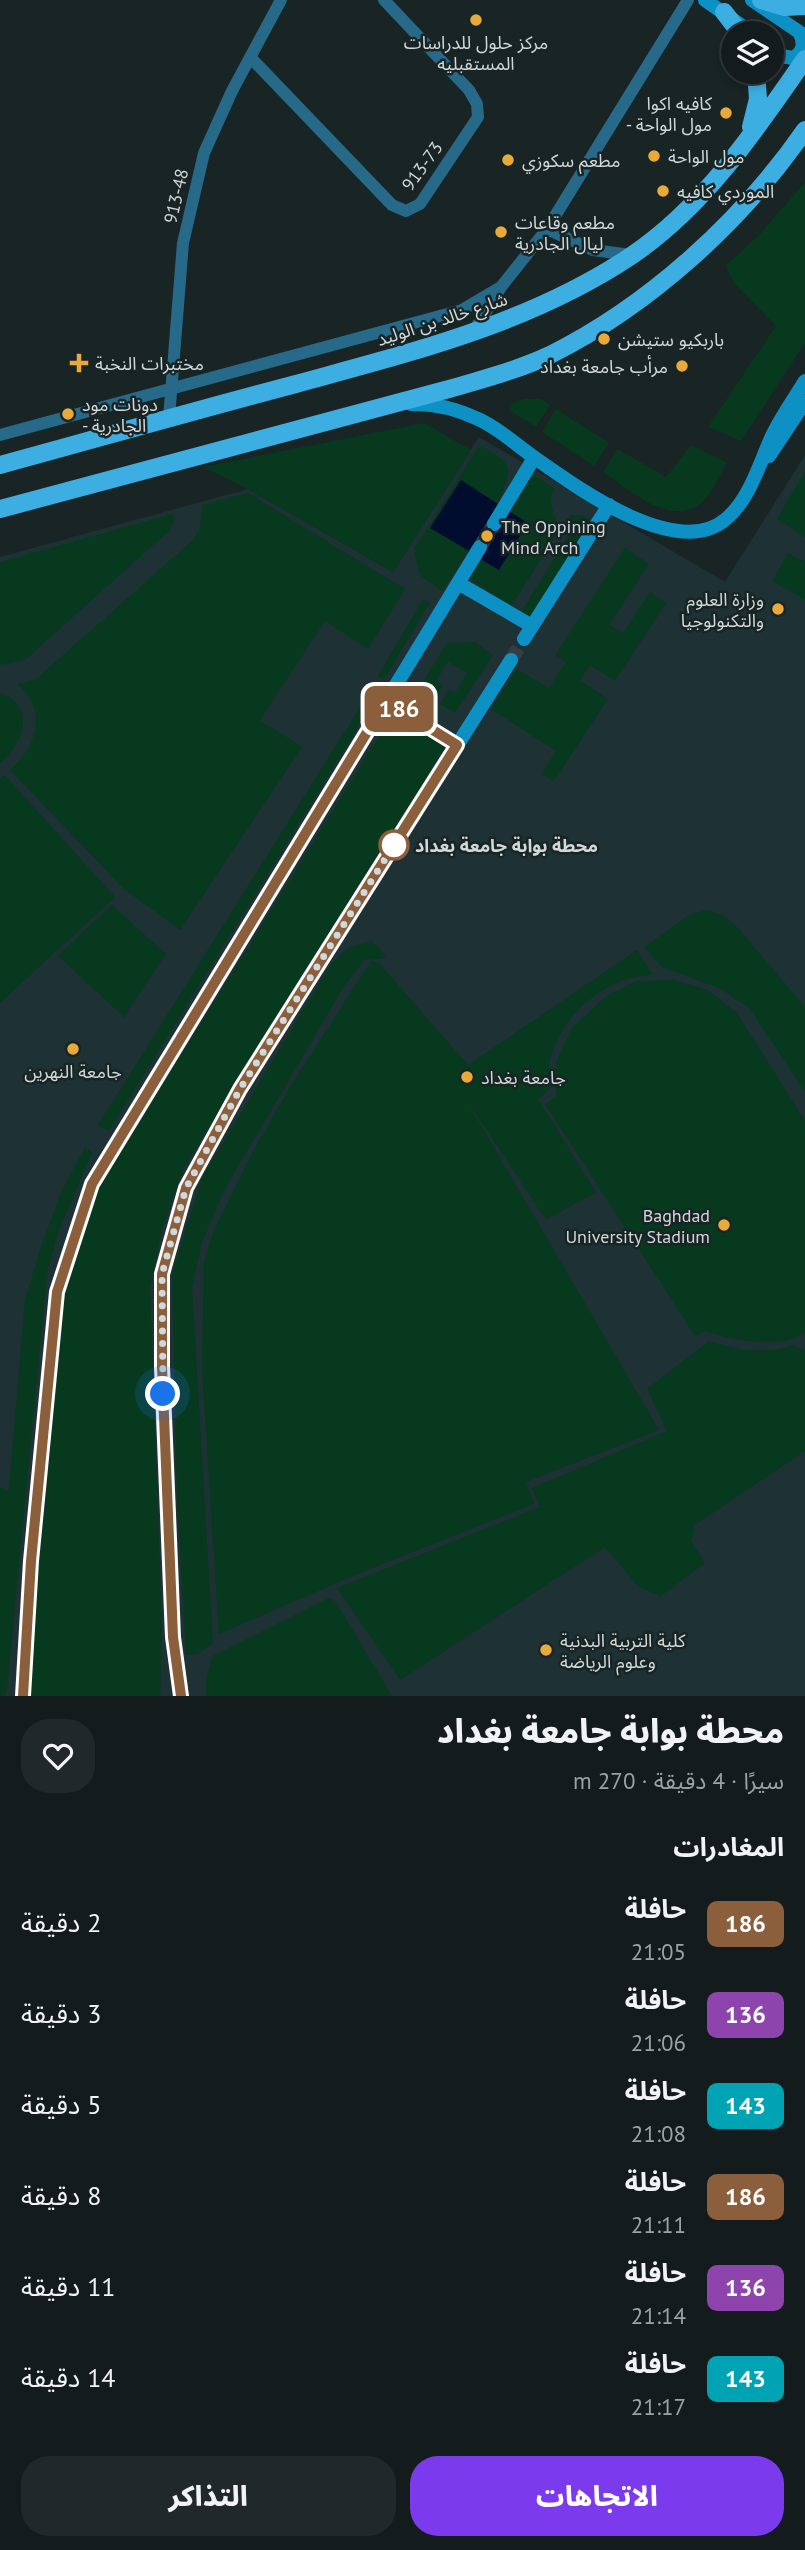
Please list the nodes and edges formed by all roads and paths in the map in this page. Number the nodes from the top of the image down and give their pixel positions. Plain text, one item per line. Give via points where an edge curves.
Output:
1 (281, 0) edge
2 (384, 0) edge
3 (688, 0) edge
4 (705, 0) edge
5 (752, 0) edge
6 (761, 0) edge
7 (805, 6) edge
8 (724, 12) junction
9 (731, 21) edge
10 (736, 21) edge
11 (802, 34) edge
12 (784, 55) edge
13 (784, 56) edge
14 (250, 57) junction
15 (803, 67) edge
16 (757, 84) edge
17 (805, 130) edge
18 (750, 134) junction
19 (805, 144) edge
20 (783, 161) junction
21 (547, 229) junction
22 (631, 255) junction
23 (501, 287) junction
24 (472, 334) junction
25 (805, 381) edge
26 (171, 389) junction
27 (805, 402) edge
28 (374, 409) junction
29 (169, 418) junction
30 (0, 435) edge
31 (534, 458) junction
32 (761, 465) junction
33 (0, 466) edge
34 (609, 505) junction
35 (0, 509) edge
36 (494, 524) tunnel mouth
37 (480, 547) tunnel mouth
38 (458, 583) junction
39 (511, 660) tunnel mouth
40 (386, 701) junction
41 (457, 745) junction
42 (23, 1696) edge
43 (181, 1696) edge

1 - 14 street, 913-48
2 - 14 street, 913-73 via 477,104 478,117 419,204 406,211 392,205
3 - 21 street
4 - 8 street
5 - 11 street
6 - 7 main road via 785,8
8 - 9 main road
8 - 10 street
11 - 12 street via 803,50 793,58
13 - 15 street
14 - 26 street, 913-48 via 204,153 183,243
15 - 18 main road, شارع خالد بن الوليد
16 - 18 main road
17 - 20 main road
18 - 22 main road, شارع خالد بن الوليد via 684,212
19 - 20 main road
20 - 28 main road via 664,281 588,334 500,374
21 - 22 street via 593,250
21 - 23 street
22 - 24 main road, شارع خالد بن الوليد via 527,313
23 - 24 street
23 - 26 street via 462,310
24 - 29 main road, شارع خالد بن الوليد
25 - 32 street via 779,422
26 - 29 street, 913-48
26 - 30 street
27 - 32 street
28 - 31 street via 426,403 459,411 479,419
28 - 35 main road
29 - 33 main road, شارع خالد بن الوليد
31 - 34 street
31 - 36 street
32 - 34 street via 728,518 695,534 659,527
34 - 38 street via 528,633
37 - 38 street
38 - 40 street
39 - 41 street
40 - 41 street
40 - 42 street via 92,1184 57,1292
41 - 43 street via 240,1089 186,1188 162,1274 173,1637

